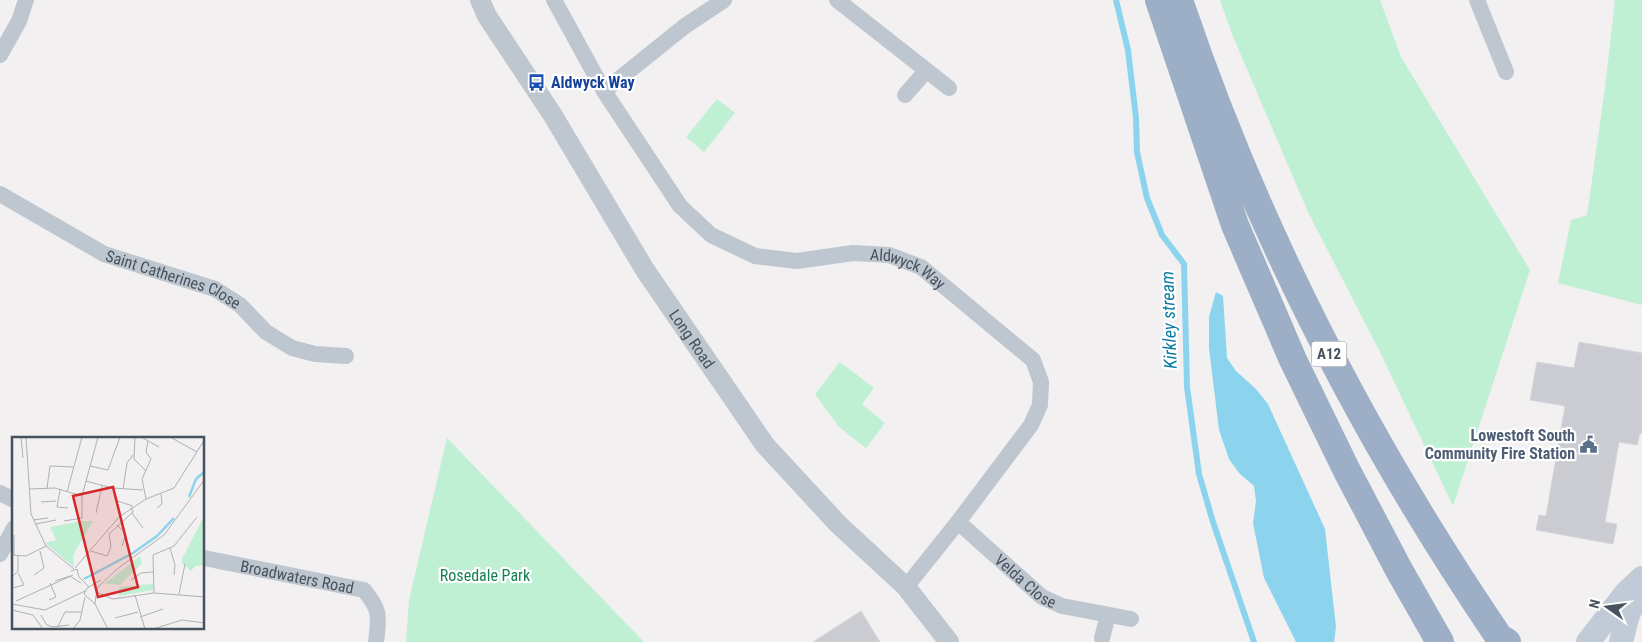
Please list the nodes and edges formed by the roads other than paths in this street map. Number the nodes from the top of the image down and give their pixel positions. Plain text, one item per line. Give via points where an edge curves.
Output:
1 (26, 0) edge
2 (480, 0) edge
3 (554, 0) edge
4 (724, 0) edge
5 (836, 0) edge
6 (1159, 0) edge
7 (1179, 0) edge
8 (1477, 0) edge
9 (0, 55) edge
10 (926, 71) junction
11 (1506, 72) dead end
12 (949, 88) dead end
13 (604, 91) junction
14 (905, 95) dead end
15 (0, 194) edge
16 (346, 356) dead end
17 (0, 493) edge
18 (12, 499) edge
19 (958, 522) junction
20 (12, 532) edge
21 (0, 554) edge
22 (205, 558) edge
23 (1642, 579) edge
24 (906, 587) junction
25 (1108, 616) junction
26 (1131, 619) dead end
27 (1102, 638) dead end
28 (376, 642) edge
29 (949, 642) edge
30 (1440, 642) edge
31 (1507, 642) edge
32 (1588, 642) edge
33 (1621, 642) edge

1 - 9 street via 19,21
2 - 24 street, Long Road via 645,270 765,445 838,524
3 - 13 street, Aldwyck Way
4 - 13 street via 685,26
5 - 10 street
6 - 30 highway, A12 via 1235,225 1293,360 1346,469
7 - 31 highway, A12 via 1235,152 1330,354 1420,517 1494,630
8 - 11 street
10 - 12 street
10 - 14 street
13 - 19 street, Aldwyck Way via 680,206 711,236 754,256 796,261 853,253 890,255 921,267 1033,360 1042,382 1040,405 1031,425
15 - 16 street, Saint Catherines Close via 104,254 215,289 240,305 266,332 292,348 315,354
17 - 18 street
19 - 24 street, Aldwyck Way
19 - 25 street, Velda Close via 1042,597 1062,606
20 - 21 street
22 - 28 street, Broadwaters Road via 364,590 375,604 379,619
23 - 32 main road via 1626,593
23 - 33 main road
24 - 29 street, Long Road
25 - 26 street, Velda Close
25 - 27 street

